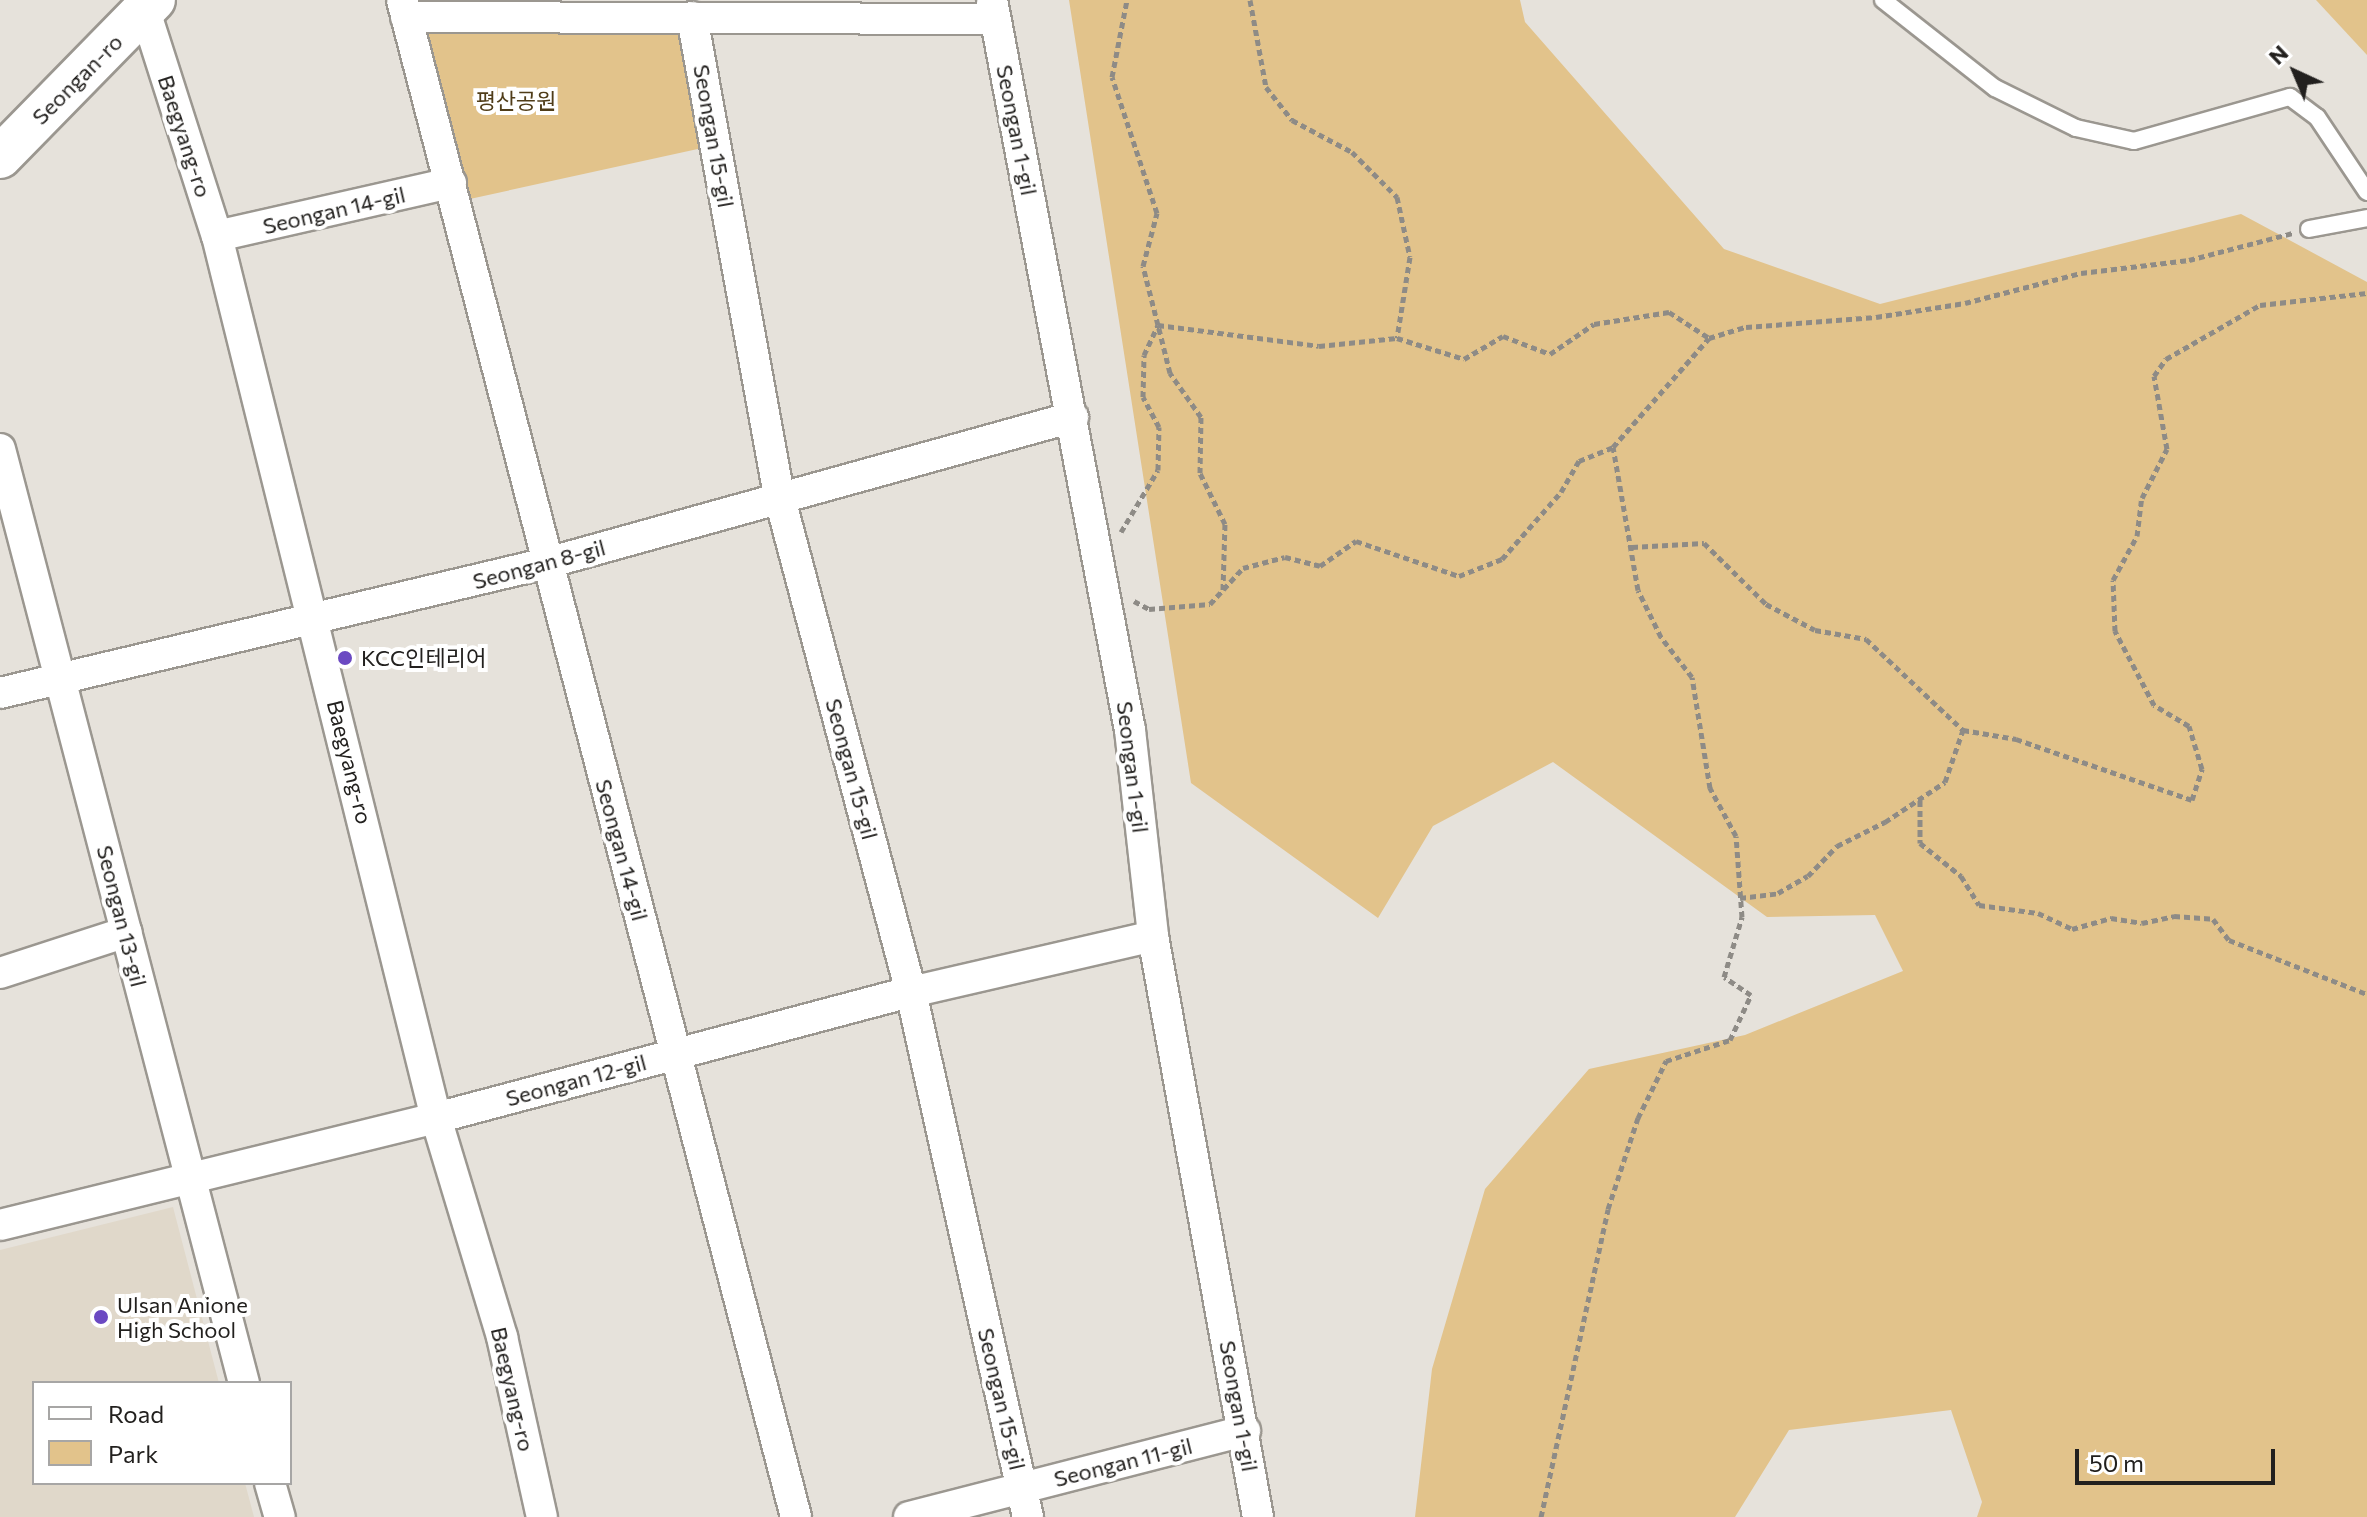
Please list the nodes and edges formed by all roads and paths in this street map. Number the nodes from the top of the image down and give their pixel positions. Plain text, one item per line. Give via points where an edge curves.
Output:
1 (1127, 0) edge
2 (1250, 0) edge
3 (1883, 0) edge
4 (149, 6) edge
5 (1902, 6) edge
6 (404, 8) edge
7 (994, 10) edge
8 (692, 17) junction
9 (0, 157) edge
10 (451, 183) junction
11 (2367, 192) edge
12 (2367, 218) edge
13 (2309, 229) joint
14 (217, 236) junction
15 (2367, 293) edge
16 (1158, 325) junction
17 (1397, 338) junction
18 (1709, 338) junction
19 (1073, 417) junction
20 (1613, 447) junction
21 (0, 449) edge
22 (780, 499) junction
23 (1121, 542) dead end
24 (1632, 547) junction
25 (547, 563) junction
26 (1104, 587) junction
27 (1223, 590) junction
28 (316, 620) junction
29 (60, 677) junction
30 (0, 693) edge
31 (1963, 730) junction
32 (1920, 800) junction
33 (1740, 898) junction
34 (126, 932) junction
35 (1153, 936) junction
36 (0, 973) edge
37 (911, 992) junction
38 (2367, 994) edge
39 (675, 1054) junction
40 (436, 1118) junction
41 (189, 1179) junction
42 (0, 1225) edge
43 (243, 1381) edge
44 (1245, 1431) junction
45 (271, 1485) edge
46 (1025, 1503) edge
47 (280, 1517) edge
48 (542, 1517) edge
49 (796, 1517) edge
50 (909, 1517) edge
51 (1258, 1517) edge
52 (1541, 1517) edge

1 - 16 path via 1112,77 1157,213 1143,266
2 - 17 path via 1266,87 1292,120 1352,152 1397,197 1410,257
3 - 5 lane
4 - 9 street, Seongan-ro
4 - 14 street, Baegyang-ro
5 - 11 lane via 1995,88 2076,128 2134,141 2290,97 2317,117
6 - 8 street, Seongan 1-gil
6 - 10 street, Seongan 14-gil
7 - 8 street, Seongan 1-gil
7 - 19 street, Seongan 1-gil
8 - 22 street, Seongan 15-gil
10 - 14 street, Seongan 14-gil
10 - 25 street, Seongan 14-gil
12 - 13 lane
13 - 18 path via 2189,260 2081,273 1965,303 1876,317 1746,327
14 - 28 street, Baegyang-ro
15 - 31 path via 2260,305 2166,359 2154,376 2167,449 2142,498 2137,536 2113,580 2115,631 2154,705 2189,726 2202,769 2192,800 2016,739
16 - 17 path via 1319,346
16 - 23 path via 1144,355 1143,397 1159,427 1158,470 1121,529
16 - 27 path via 1170,373 1201,417 1200,473 1225,524
17 - 18 path via 1464,359 1503,336 1550,354 1594,324 1669,312
18 - 20 path
19 - 22 street, Seongan 8-gil
19 - 26 street, Seongan 1-gil
20 - 24 path
20 - 27 path via 1579,461 1561,492 1502,559 1459,576 1356,541 1320,566 1285,557 1243,568
21 - 29 street, Seongan 13-gil
22 - 25 street, Seongan 8-gil
22 - 37 street, Seongan 15-gil
24 - 31 path via 1704,543 1766,604 1815,630 1866,639
24 - 33 path via 1638,590 1661,637 1692,677 1710,788 1736,836
25 - 28 street, Seongan 8-gil
25 - 39 street, Seongan 14-gil
26 - 27 path via 1149,609 1210,604
26 - 35 street, Seongan 1-gil via 1130,730
28 - 29 street, Seongan 8-gil
28 - 40 street, Baegyang-ro
29 - 30 street, Seongan 8-gil
29 - 34 street, Seongan 13-gil
31 - 32 path via 1945,782
32 - 33 path via 1854,834 1808,876 1778,893
32 - 38 path via 1920,843 1961,876 1979,905 2038,913 2072,929 2111,918 2142,923 2174,916 2213,919 2229,940
33 - 52 path via 1742,917 1724,977 1751,995 1730,1040 1666,1061 1638,1118 1608,1209
34 - 36 street
34 - 41 street, Seongan 13-gil
35 - 37 street, Seongan 12-gil
35 - 44 street, Seongan 1-gil
37 - 39 street, Seongan 12-gil
37 - 46 street, Seongan 15-gil
39 - 40 street, Seongan 12-gil
39 - 49 street, Seongan 14-gil
40 - 41 street, Seongan 12-gil
40 - 48 street, Baegyang-ro via 502,1337
41 - 42 street, Seongan 12-gil
41 - 43 street, Seongan 13-gil
44 - 46 street, Seongan 11-gil
44 - 51 street, Seongan 1-gil
45 - 47 street
46 - 50 street, Seongan 11-gil

